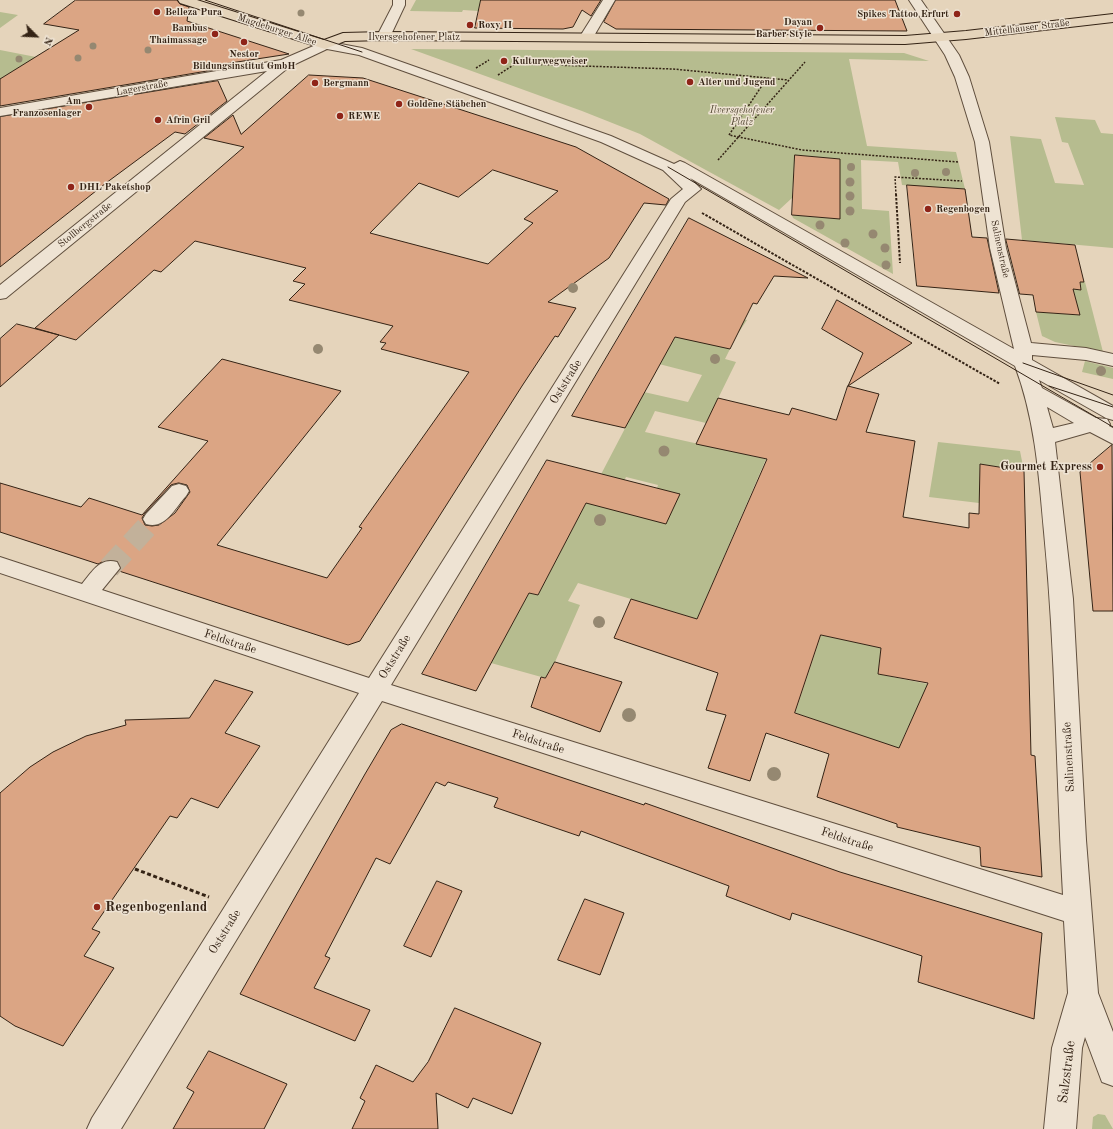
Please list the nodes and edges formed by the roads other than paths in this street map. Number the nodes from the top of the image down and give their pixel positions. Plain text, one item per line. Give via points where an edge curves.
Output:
1 (184, 0) edge
2 (399, 0) edge
3 (609, 0) edge
4 (916, 0) edge
5 (1113, 18) edge
6 (323, 31) dead end
7 (384, 36) junction
8 (341, 38) junction
9 (586, 38) junction
10 (941, 38) junction
11 (320, 48) junction
12 (284, 64) junction
13 (0, 112) edge
14 (566, 124) junction
15 (693, 189) joint
16 (0, 294) edge
17 (1023, 356) junction
18 (1113, 360) edge
19 (1034, 391) junction
20 (1113, 414) edge
21 (1113, 422) edge
22 (1093, 425) junction
23 (1113, 437) edge
24 (1045, 438) junction
25 (179, 491) dead end
26 (154, 519) tunnel mouth
27 (0, 565) edge
28 (109, 568) tunnel mouth
29 (86, 594) junction
30 (375, 690) junction
31 (1078, 913) junction
32 (1083, 993) junction
33 (1113, 1071) edge
34 (103, 1129) edge
35 (1060, 1129) edge

1 - 11 main road, Magdeburger Allee
2 - 7 street
3 - 9 street
4 - 10 street, Salinenstraße
5 - 10 main road, Mittelhäuser Straße
6 - 8 main road, Magdeburger Allee
7 - 8 main road, Ilversgehofener Platz
7 - 9 main road, Ilversgehofener Platz
8 - 11 main road, Magdeburger Allee
8 - 17 street via 613,134 641,147 675,163
9 - 10 main road, Ilversgehofener Platz
10 - 17 street, Salinenstraße via 962,77 982,142 998,248
11 - 12 street, Stollbergstraße
11 - 14 street, Magdeburger Allee via 362,52
11 - 14 street via 364,67 550,132
12 - 13 street, Lagerstraße
12 - 16 street, Stollbergstraße
14 - 15 street, Magdeburger Allee via 668,167
15 - 30 street, Oststraße via 679,199
17 - 18 street via 1086,354
17 - 19 street, Salinenstraße
17 - 20 street
19 - 22 street
19 - 24 street, Salinenstraße
21 - 22 street
22 - 23 street
22 - 24 street
24 - 31 street, Salinenstraße via 1062,599
25 - 26 street
27 - 29 street, Feldstraße
28 - 29 street
29 - 30 street, Feldstraße
30 - 31 street, Feldstraße
30 - 34 street, Oststraße
31 - 32 street, Salinenstraße
32 - 33 street, Salinenstraße
32 - 35 street, Salzstraße via 1067,1048

